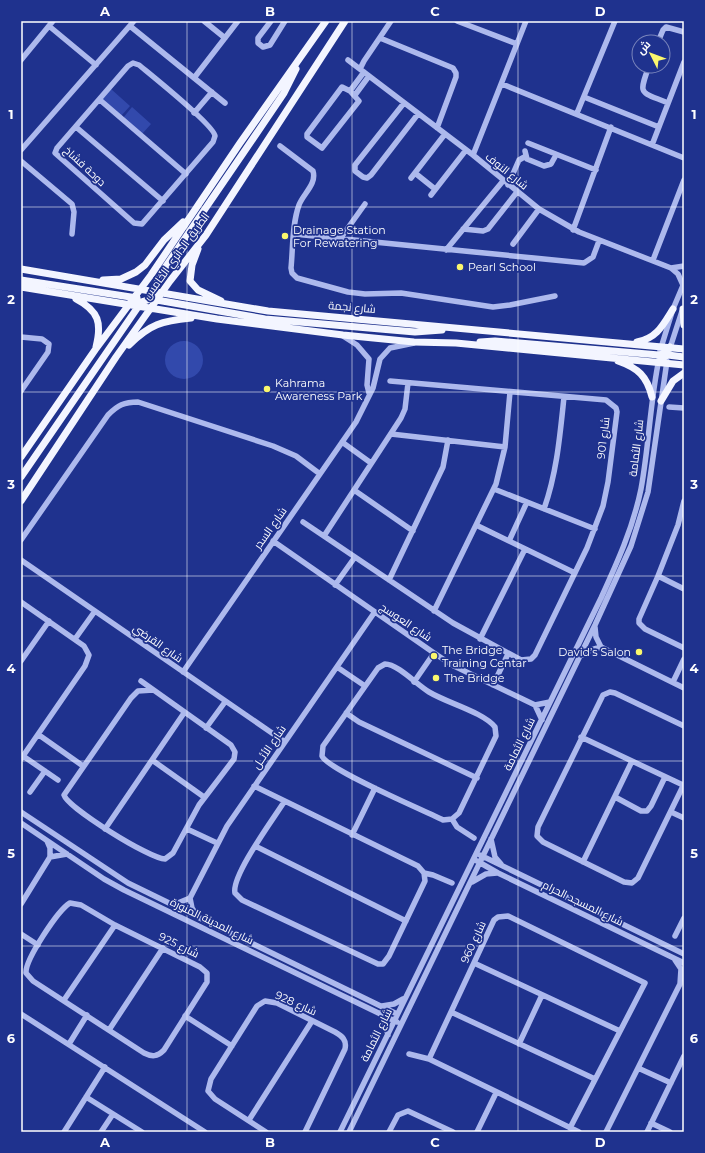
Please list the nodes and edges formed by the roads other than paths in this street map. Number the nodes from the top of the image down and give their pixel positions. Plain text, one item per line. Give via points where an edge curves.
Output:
1 (53, 21) edge
2 (134, 21) edge
3 (204, 21) edge
4 (238, 21) edge
5 (271, 21) edge
6 (285, 21) edge
7 (326, 21) edge
8 (345, 21) edge
9 (391, 21) edge
10 (457, 21) edge
11 (526, 21) edge
12 (615, 21) edge
13 (49, 26) junction
14 (130, 26) junction
15 (684, 32) edge
16 (661, 34) edge
17 (225, 38) junction
18 (380, 38) junction
19 (517, 44) junction
20 (303, 54) junction
21 (21, 60) edge
22 (348, 60) dead end
23 (684, 62) edge
24 (96, 65) junction
25 (362, 71) junction
26 (646, 74) edge
27 (369, 76) junction
28 (194, 78) junction
29 (502, 84) junction
30 (350, 91) junction
31 (212, 92) junction
32 (355, 95) junction
33 (584, 97) junction
34 (100, 100) junction
35 (225, 103) dead end
36 (404, 103) junction
37 (668, 103) junction
38 (194, 113) junction
39 (577, 113) junction
40 (418, 114) junction
41 (76, 127) junction
42 (611, 127) junction
43 (659, 127) junction
44 (437, 128) junction
45 (445, 134) junction
46 (528, 143) dead end
47 (652, 145) junction
48 (280, 146) dead end
49 (21, 150) edge
50 (466, 150) junction
51 (473, 155) junction
52 (556, 155) junction
53 (684, 158) edge
54 (21, 161) edge
55 (596, 170) junction
56 (186, 174) junction
57 (684, 180) edge
58 (503, 181) junction
59 (508, 185) junction
60 (436, 189) junction
61 (517, 192) junction
62 (431, 195) dead end
63 (163, 201) junction
64 (364, 204) dead end
65 (539, 209) junction
66 (190, 215) junction
67 (463, 228) junction
68 (573, 230) junction
69 (72, 234) dead end
70 (294, 234) junction
71 (206, 235) junction
72 (340, 239) junction
73 (598, 241) junction
74 (513, 244) dead end
75 (446, 250) junction
76 (653, 260) junction
77 (684, 266) edge
78 (671, 268) junction
79 (21, 269) edge
80 (21, 280) edge
81 (94, 281) junction
82 (684, 284) edge
83 (21, 287) edge
84 (141, 289) junction
85 (163, 293) junction
86 (71, 296) junction
87 (555, 296) dead end
88 (153, 297) junction
89 (139, 301) junction
90 (129, 305) junction
91 (229, 305) junction
92 (152, 308) junction
93 (683, 308) edge
94 (673, 309) junction
95 (201, 316) junction
96 (684, 324) edge
97 (462, 328) junction
98 (343, 336) junction
99 (21, 337) edge
100 (414, 342) junction
101 (456, 343) junction
102 (628, 343) junction
103 (661, 346) junction
104 (670, 347) junction
105 (684, 349) edge
106 (95, 350) junction
107 (608, 357) junction
108 (684, 357) edge
109 (116, 358) junction
110 (659, 359) junction
111 (667, 359) junction
112 (684, 365) edge
113 (684, 373) edge
114 (390, 381) dead end
115 (408, 383) junction
116 (21, 391) edge
117 (510, 392) junction
118 (369, 393) junction
119 (564, 397) junction
120 (652, 397) junction
121 (661, 402) junction
122 (669, 407) dead end
123 (684, 408) edge
124 (390, 434) junction
125 (448, 440) junction
126 (342, 442) junction
127 (505, 447) junction
128 (21, 457) edge
129 (371, 463) junction
130 (320, 474) junction
131 (21, 477) edge
132 (494, 489) junction
133 (354, 490) junction
134 (22, 500) edge
135 (684, 501) edge
136 (527, 502) junction
137 (544, 509) junction
138 (303, 522) dead end
139 (476, 525) junction
140 (678, 525) junction
141 (595, 528) junction
142 (684, 528) edge
143 (413, 531) junction
144 (324, 536) junction
145 (21, 540) edge
146 (273, 541) junction
147 (509, 541) junction
148 (525, 549) junction
149 (355, 557) junction
150 (21, 560) edge
151 (575, 572) junction
152 (658, 576) junction
153 (389, 580) junction
154 (335, 585) junction
155 (684, 589) edge
156 (21, 602) edge
157 (434, 610) junction
158 (95, 611) junction
159 (374, 613) junction
160 (49, 621) junction
161 (595, 625) junction
162 (74, 639) junction
163 (480, 639) junction
164 (601, 648) junction
165 (684, 648) edge
166 (434, 653) junction
167 (508, 654) junction
168 (580, 656) junction
169 (684, 659) edge
170 (21, 661) edge
171 (337, 667) junction
172 (183, 672) junction
173 (141, 681) dead end
174 (414, 682) junction
175 (673, 682) junction
176 (493, 685) junction
177 (365, 686) junction
178 (684, 688) edge
179 (153, 690) junction
180 (550, 701) junction
181 (226, 702) junction
182 (535, 705) junction
183 (184, 713) junction
184 (346, 714) junction
185 (542, 720) junction
186 (684, 726) edge
187 (206, 728) junction
188 (39, 735) junction
189 (581, 737) junction
190 (285, 742) junction
191 (22, 758) edge
192 (152, 760) junction
193 (632, 761) junction
194 (83, 766) junction
195 (46, 771) junction
196 (665, 777) junction
197 (477, 778) junction
198 (58, 780) dead end
199 (684, 785) edge
200 (254, 786) junction
201 (375, 788) junction
202 (30, 792) dead end
203 (204, 797) junction
204 (615, 797) junction
205 (284, 802) junction
206 (21, 812) edge
207 (671, 812) junction
208 (684, 818) edge
209 (452, 819) junction
210 (21, 823) edge
211 (105, 829) junction
212 (187, 830) junction
213 (352, 835) junction
214 (474, 838) dead end
215 (492, 838) junction
216 (46, 840) junction
217 (217, 843) junction
218 (255, 846) junction
219 (67, 854) junction
220 (480, 855) junction
221 (50, 857) junction
222 (473, 859) junction
223 (583, 862) junction
224 (480, 863) junction
225 (502, 866) junction
226 (424, 873) junction
227 (498, 873) junction
228 (470, 883) junction
229 (452, 884) dead end
230 (21, 889) edge
231 (28, 893) junction
232 (190, 898) junction
233 (21, 904) edge
234 (173, 905) junction
235 (197, 916) junction
236 (684, 918) edge
237 (406, 921) junction
238 (115, 926) junction
239 (21, 934) edge
240 (675, 936) dead end
241 (38, 945) junction
242 (163, 948) junction
243 (684, 954) edge
244 (674, 958) junction
245 (474, 963) junction
246 (684, 963) edge
247 (682, 982) edge
248 (542, 995) junction
249 (405, 998) junction
250 (64, 1000) junction
251 (381, 1006) junction
252 (451, 1012) junction
253 (380, 1013) junction
254 (21, 1014) edge
255 (397, 1014) junction
256 (86, 1015) junction
257 (185, 1016) junction
258 (312, 1021) junction
259 (398, 1023) junction
260 (109, 1030) junction
261 (620, 1031) junction
262 (388, 1034) junction
263 (68, 1044) junction
264 (519, 1044) junction
265 (232, 1046) junction
266 (409, 1054) dead end
267 (684, 1056) edge
268 (429, 1060) junction
269 (105, 1067) junction
270 (638, 1068) junction
271 (595, 1079) junction
272 (670, 1083) junction
273 (496, 1093) junction
274 (86, 1097) junction
275 (113, 1114) junction
276 (249, 1120) junction
277 (651, 1123) junction
278 (570, 1128) junction
279 (446, 1131) edge
280 (64, 1132) edge
281 (102, 1132) edge
282 (142, 1132) edge
283 (205, 1132) edge
284 (266, 1132) edge
285 (305, 1132) edge
286 (340, 1132) edge
287 (348, 1132) edge
288 (389, 1132) edge
289 (453, 1132) edge
290 (476, 1132) edge
291 (579, 1132) edge
292 (606, 1132) edge
293 (646, 1132) edge
294 (670, 1132) edge

1 - 13 street
2 - 14 street
3 - 17 street
4 - 17 street
5 - 6 street via 258,38 258,43 263,46 270,45
7 - 20 main road, الطريق الدائري الخامس
8 - 71 main road, الطريق الدائري الخامس
9 - 18 street
10 - 19 street
11 - 19 street
12 - 33 street
13 - 21 street
13 - 24 street
14 - 24 street
14 - 28 street
15 - 16 street via 666,27
17 - 28 street
18 - 25 street via 364,61
18 - 44 street via 455,70 456,77
19 - 29 street
20 - 66 main road, الطريق الدائري الخامس
20 - 88 main road, الطريق الدائري الخامس via 284,93 164,270
22 - 25 street, شارع النوف
23 - 37 street
24 - 49 street
25 - 27 street, شارع النوف
25 - 30 street
26 - 37 street via 641,86 645,94
27 - 32 street
27 - 36 street, شارع النوف
28 - 31 street
29 - 39 street
29 - 51 street
30 - 32 street
30 - 32 street via 340,88 307,137 323,148 360,101
31 - 35 street
31 - 38 street
33 - 39 street
33 - 43 street
34 - 38 street, دوحة فشاخ via 130,64 136,63
34 - 41 street, دوحة فشاخ
34 - 56 street
36 - 40 street, شارع النوف
36 - 40 street via 355,165 355,171 368,178
37 - 43 street
38 - 56 street, دوحة فشاخ via 213,130 215,136 213,142
39 - 42 street
40 - 44 street, شارع النوف
41 - 63 street
41 - 63 street, دوحة فشاخ via 57,148 56,155 134,223 142,224
42 - 47 street
42 - 55 street
43 - 47 street
44 - 45 street, شارع النوف
45 - 50 street, شارع النوف
45 - 60 street via 413,175
46 - 52 street
47 - 53 street
48 - 70 street via 313,171 314,175 313,182 299,204
50 - 51 street, شارع النوف
50 - 60 street
51 - 58 street, شارع النوف
52 - 55 street
52 - 59 street via 551,164 546,166 529,160 525,153 519,160
54 - 69 street via 72,204
55 - 68 street
56 - 63 street, دوحة فشاخ
57 - 76 street
58 - 59 street, شارع النوف
58 - 67 street
59 - 61 street, شارع النوف
60 - 62 street
61 - 65 street, شارع النوف
61 - 67 street via 488,229 483,231
64 - 72 street
65 - 68 street, شارع النوف
65 - 74 street
66 - 81 main road via 136,272 121,278
66 - 84 main road, الطريق الدائري الخامس
67 - 75 street
68 - 73 street, شارع النوف
70 - 72 street
70 - 87 street via 291,271 295,277 348,292 401,293 498,307
71 - 85 main road, الطريق الدائري الخامس
71 - 91 main road via 193,260 190,281 198,290
72 - 75 street
73 - 75 street via 593,257 584,263
73 - 76 street, شارع النوف
76 - 78 street, شارع النوف
77 - 78 street
78 - 82 street
79 - 81 main road
80 - 89 main road
81 - 84 main road
82 - 94 street, شارع الثمامة
83 - 86 main road
84 - 88 main road
84 - 89 main road, الطريق الدائري الخامس
85 - 88 main road
85 - 91 main road, شارع نجمة
86 - 90 main road
86 - 106 main road via 88,305 98,318 100,333
88 - 89 main road
88 - 92 main road, الطريق الدائري الخامس
88 - 97 main road via 265,319 415,332
89 - 90 main road
89 - 92 main road
89 - 131 main road, الطريق الدائري الخامس
90 - 106 main road, الطريق الدائري الخامس
91 - 97 main road, شارع نجمة via 268,311
92 - 95 main road
92 - 109 main road, الطريق الدائري الخامس
93 - 96 main road
93 - 104 street, شارع الثمامة
94 - 102 main road via 656,335 646,340
94 - 103 street, شارع الثمامة
95 - 98 main road
95 - 109 main road via 156,324 143,331
97 - 102 main road, شارع نجمة
98 - 100 main road
98 - 118 street, شارع السدر via 357,345 369,358
99 - 116 street via 42,339 50,348
100 - 101 main road
100 - 118 street, شارع السدر via 405,346 395,346 385,353 380,359
101 - 107 main road
101 - 110 main road via 495,341
102 - 103 main road, شارع نجمة
103 - 104 main road, شارع نجمة
103 - 110 street, شارع الثمامة
104 - 105 main road, شارع نجمة
104 - 110 main road
104 - 111 street, شارع الثمامة
106 - 128 main road, الطريق الدائري الخامس
107 - 110 main road
107 - 120 main road via 642,373 648,382
108 - 111 main road
109 - 134 main road, الطريق الدائري الخامس
110 - 111 main road
110 - 120 street, شارع الثمامة
111 - 112 main road
111 - 121 street, شارع الثمامة
113 - 121 main road via 673,380
114 - 115 street, شارع 901
115 - 117 street, شارع 901
115 - 124 street via 403,414
117 - 119 street, شارع 901
117 - 127 street
118 - 126 street, شارع السدر via 361,413
119 - 137 street via 556,463
119 - 141 street, شارع 901 via 606,400 616,408 608,482
120 - 180 street, شارع الثمامة via 643,477 631,528 618,561
121 - 161 street, شارع الثمامة via 651,479 641,516 629,552
122 - 123 street
124 - 125 street
124 - 129 street
125 - 127 street
125 - 143 street via 443,468
126 - 129 street
126 - 130 street, شارع السدر
127 - 132 street
129 - 133 street
130 - 145 street via 296,456 273,446 138,402 119,404 108,415
130 - 146 street, شارع السدر
132 - 136 street
132 - 139 street
133 - 143 street
133 - 144 street
135 - 140 street
136 - 137 street
136 - 147 street
137 - 141 street
138 - 144 street, شارع 901
139 - 147 street
139 - 157 street
140 - 142 street
140 - 152 street
141 - 151 street, شارع 901
143 - 153 street
144 - 149 street, شارع 901
146 - 154 street, شارع العوسج
146 - 172 street, شارع السدر
147 - 148 street
148 - 151 street
148 - 163 street
149 - 153 street, شارع 901
149 - 154 street
150 - 158 street, شارع القرضي
151 - 167 street, شارع 901 via 535,655 527,660 521,660
152 - 155 street
152 - 165 street via 640,615 639,623 645,629
153 - 157 street, شارع 901
154 - 159 street, شارع العوسج
156 - 160 street
157 - 163 street, شارع 901
158 - 162 street
158 - 172 street, شارع القرضي
159 - 166 street, شارع العوسج
159 - 171 street, شارع الأثــل
160 - 162 street
160 - 170 street
161 - 164 street via 596,637
161 - 168 street, شارع الثمامة
162 - 188 street via 88,652 87,662
163 - 167 street, شارع 901
164 - 168 street via 590,650
164 - 175 street
166 - 174 street
166 - 176 street, شارع العوسج
167 - 176 street
168 - 215 street, شارع الثمامة
169 - 175 street
171 - 177 street
171 - 190 street, شارع الأثــل
172 - 181 street, شارع القرضي
173 - 179 street
174 - 177 street via 392,665 385,664 378,668
174 - 197 street via 441,699 487,719 495,726 496,736
175 - 178 street
176 - 182 street, شارع العوسج
177 - 184 street
179 - 183 street
179 - 194 street via 138,691 131,698
180 - 182 street
180 - 185 street, شارع الثمامة
181 - 187 street
181 - 190 street, شارع القرضي
182 - 185 street
183 - 187 street
183 - 192 street
184 - 197 street
184 - 201 street via 323,746 322,756 328,764
185 - 220 street, شارع الثمامة via 509,786
186 - 189 street via 615,693 606,692 600,698
187 - 203 street via 230,745 235,756
188 - 191 street
188 - 194 street
189 - 193 street
189 - 223 street via 538,828 537,836 543,842
190 - 200 street, شارع الأثــل
191 - 195 street
192 - 203 street
192 - 211 street
193 - 196 street
193 - 204 street
194 - 211 street via 65,791 65,799
195 - 198 street
195 - 202 street
196 - 199 street
196 - 204 street via 647,811 642,811
197 - 209 street via 459,813
199 - 207 street
200 - 205 street
200 - 217 street, شارع الأثــل
201 - 209 street via 443,820
201 - 213 street
203 - 212 street
204 - 223 street
205 - 213 street
205 - 218 street
206 - 234 street, شارع المدينة المنورة via 117,877
207 - 208 street
207 - 223 street via 638,878 632,883 624,882
209 - 214 street via 457,827
210 - 216 street, شارع المدينة المنورة
211 - 212 street via 154,857 165,860 173,853
212 - 217 street
213 - 226 street via 418,866
215 - 220 street, شارع الثمامة
215 - 225 street via 495,857
216 - 219 street, شارع المدينة المنورة
216 - 221 street via 50,848
217 - 232 street, شارع الأثــل
218 - 237 street
218 - 237 street via 235,884 234,889 239,897 374,963 382,964 389,956
219 - 221 street
219 - 253 street, شارع المدينة المنورة via 124,890
220 - 222 street, شارع الثمامة
220 - 224 street
220 - 225 street, شارع المسجد الحرام
221 - 231 street
222 - 224 street, شارع المسجد الحرام
222 - 249 street, شارع الثمامة
224 - 227 street, شارع المسجد الحرام
224 - 228 street, شارع الثمامة
225 - 243 street, شارع المسجد الحرام
226 - 229 street
226 - 237 street via 425,881
227 - 228 street via 486,874
227 - 244 street, شارع المسجد الحرام
228 - 259 street, شارع الثمامة
230 - 231 street
231 - 233 street
232 - 234 street
232 - 235 street
234 - 235 street, شارع المدينة المنورة
235 - 251 street, شارع المدينة المنورة
236 - 240 street
238 - 241 street, شارع 925 via 81,905 70,903 62,910
238 - 242 street, شارع 925
238 - 250 street
239 - 241 street
241 - 250 street, شارع 925 via 27,964 26,973 33,981
242 - 257 street, شارع 925 via 207,973 207,982
242 - 260 street
244 - 246 street, شارع المسجد الحرام
244 - 247 street via 681,969
245 - 248 street
245 - 252 street, شارع 960
245 - 261 street, شارع 960 via 494,920 508,916 645,983
247 - 270 street
248 - 261 street
248 - 264 street
249 - 251 street via 394,1004
249 - 255 street, شارع الثمامة
250 - 256 street, شارع 925
251 - 255 street, شارع المدينة المنورة
252 - 264 street
252 - 268 street, شارع 960
253 - 259 street, شارع المدينة المنورة
253 - 262 street
254 - 263 street
255 - 259 street, شارع الثمامة
256 - 260 street, شارع 925
256 - 263 street
257 - 260 street, شارع 925 via 164,1050 155,1056 144,1053
257 - 265 street
258 - 265 street, شارع 928 via 277,1003 265,1001 257,1006
258 - 276 street
258 - 285 street, شارع 928 via 341,1035 346,1044
259 - 262 street, شارع الثمامة
259 - 287 street, شارع الثمامة via 368,1094
261 - 271 street
262 - 286 street, شارع الثمامة
263 - 269 street
264 - 271 street
265 - 276 street, شارع 928 via 211,1079 208,1091 215,1099
266 - 268 street
267 - 272 street
268 - 273 street
269 - 274 street
269 - 283 street
270 - 272 street
270 - 292 street
271 - 278 street
272 - 277 street
273 - 278 street
273 - 290 street
274 - 275 street
274 - 280 street
275 - 281 street
275 - 282 street
276 - 284 street, شارع 928
277 - 293 street
277 - 294 street
278 - 291 street
279 - 288 street via 408,1111 398,1115
279 - 289 street

